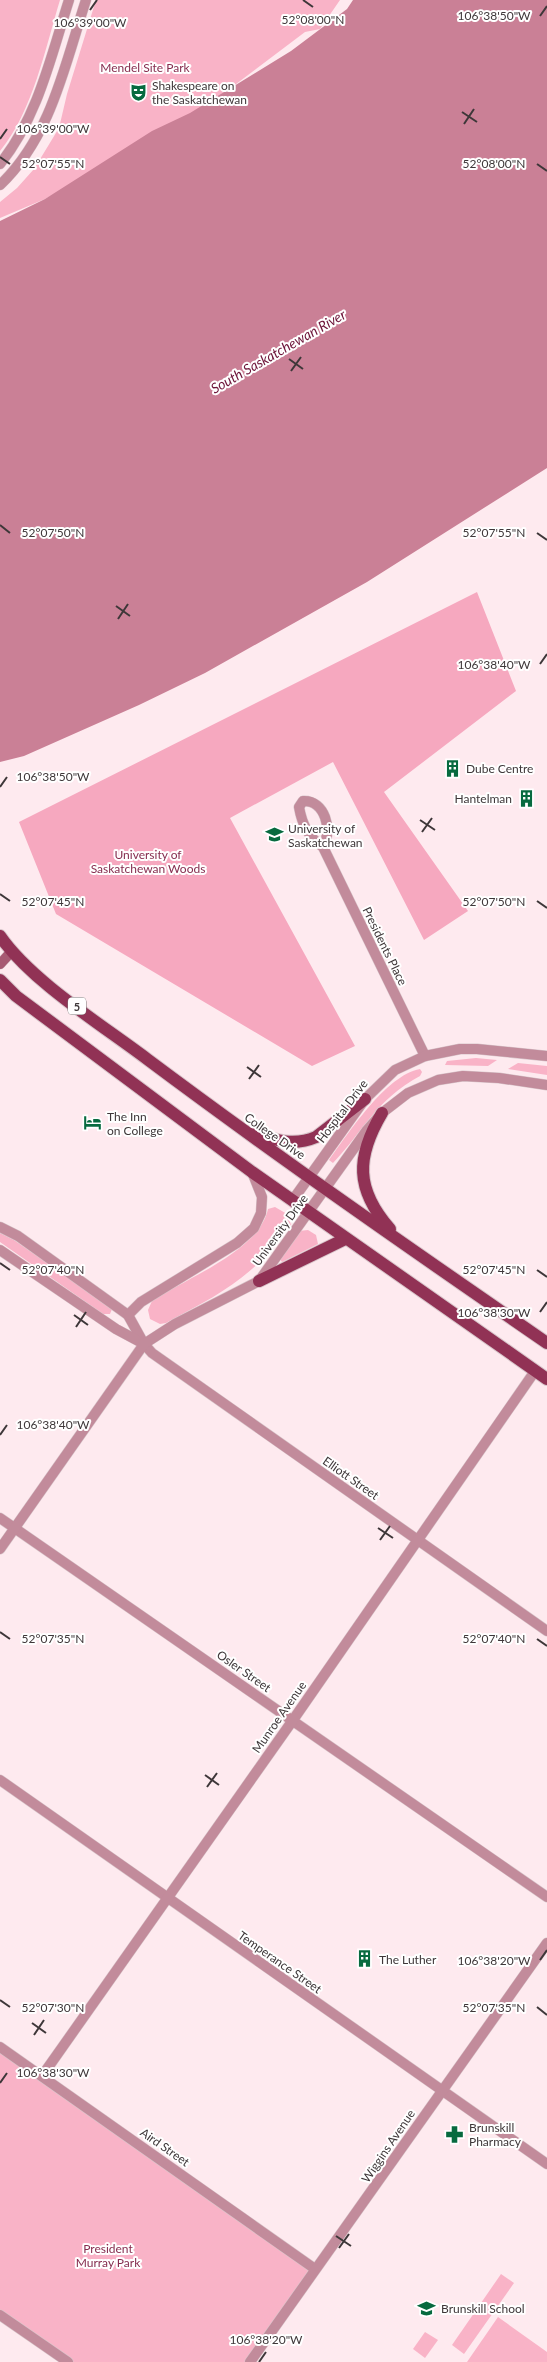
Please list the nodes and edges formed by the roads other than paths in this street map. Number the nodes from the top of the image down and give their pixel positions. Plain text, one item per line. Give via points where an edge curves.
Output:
1 (69, 0) edge
2 (86, 0) edge
3 (0, 164) edge
4 (0, 185) edge
5 (323, 847) dead end
6 (0, 936) edge
7 (12, 951) junction
8 (0, 964) edge
9 (0, 980) edge
10 (425, 1056) junction
11 (547, 1056) edge
12 (547, 1085) edge
13 (365, 1099) junction
14 (382, 1113) junction
15 (232, 1123) junction
16 (252, 1172) junction
17 (309, 1177) junction
18 (325, 1188) junction
19 (292, 1201) junction
20 (308, 1212) junction
21 (0, 1227) edge
22 (345, 1238) junction
23 (404, 1244) junction
24 (0, 1250) edge
25 (259, 1281) junction
26 (128, 1314) junction
27 (547, 1343) edge
28 (144, 1344) junction
29 (535, 1371) junction
30 (547, 1379) edge
31 (0, 1518) edge
32 (15, 1528) junction
33 (418, 1540) junction
34 (0, 1549) edge
35 (547, 1631) edge
36 (293, 1720) junction
37 (0, 1780) edge
38 (547, 1897) edge
39 (167, 1898) junction
40 (547, 1943) edge
41 (0, 2047) edge
42 (42, 2076) junction
43 (441, 2090) junction
44 (547, 2164) edge
45 (315, 2269) junction
46 (0, 2315) edge
47 (68, 2362) edge
48 (250, 2362) edge

1 - 3 street via 33,108 13,148
2 - 4 street via 44,125 32,148
5 - 10 street, Presidents Place
6 - 7 main road, College Drive / 5
7 - 8 main road
7 - 15 main road, College Drive / 5 via 58,992
9 - 16 main road, 5 via 16,996
10 - 11 street, Hospital Drive via 477,1049
10 - 13 street, Hospital Drive via 395,1070
12 - 14 street via 479,1076 450,1077 408,1093
13 - 15 main road via 316,1137 302,1142 269,1139
13 - 17 street, Hospital Drive
14 - 18 street, University Drive
14 - 23 main road via 367,1142 362,1164 363,1181 378,1213
15 - 17 main road, College Drive / 5
16 - 19 main road, 5
16 - 26 street, University Drive via 262,1197 261,1213 246,1237 141,1302
17 - 18 main road, College Drive / 5
17 - 19 street, Hospital Drive
18 - 20 street, University Drive
18 - 23 main road, College Drive / 5
19 - 20 main road, 5
20 - 22 main road, 5
20 - 25 street, University Drive
21 - 26 street via 18,1236
22 - 25 main road
22 - 29 main road, 5
23 - 27 main road, College Drive / 5
24 - 28 street via 116,1329
25 - 28 street, University Drive via 175,1324
26 - 28 street
28 - 32 street
28 - 33 street, Elliott Street via 152,1353
29 - 30 main road, 5
29 - 33 street, Munroe Avenue
31 - 32 street, Osler Street
32 - 34 street
32 - 36 street, Osler Street
33 - 35 street, Elliott Street
33 - 36 street, Munroe Avenue
36 - 38 street, Osler Street
36 - 39 street, Munroe Avenue
37 - 39 street, Temperance Street
39 - 42 street, Munroe Avenue
39 - 43 street, Temperance Street
40 - 43 street, Wiggins Avenue
41 - 42 street, Aird Street
42 - 45 street, Aird Street
43 - 44 street, Temperance Street
43 - 45 street, Wiggins Avenue
45 - 48 street, Wiggins Avenue
46 - 47 street

